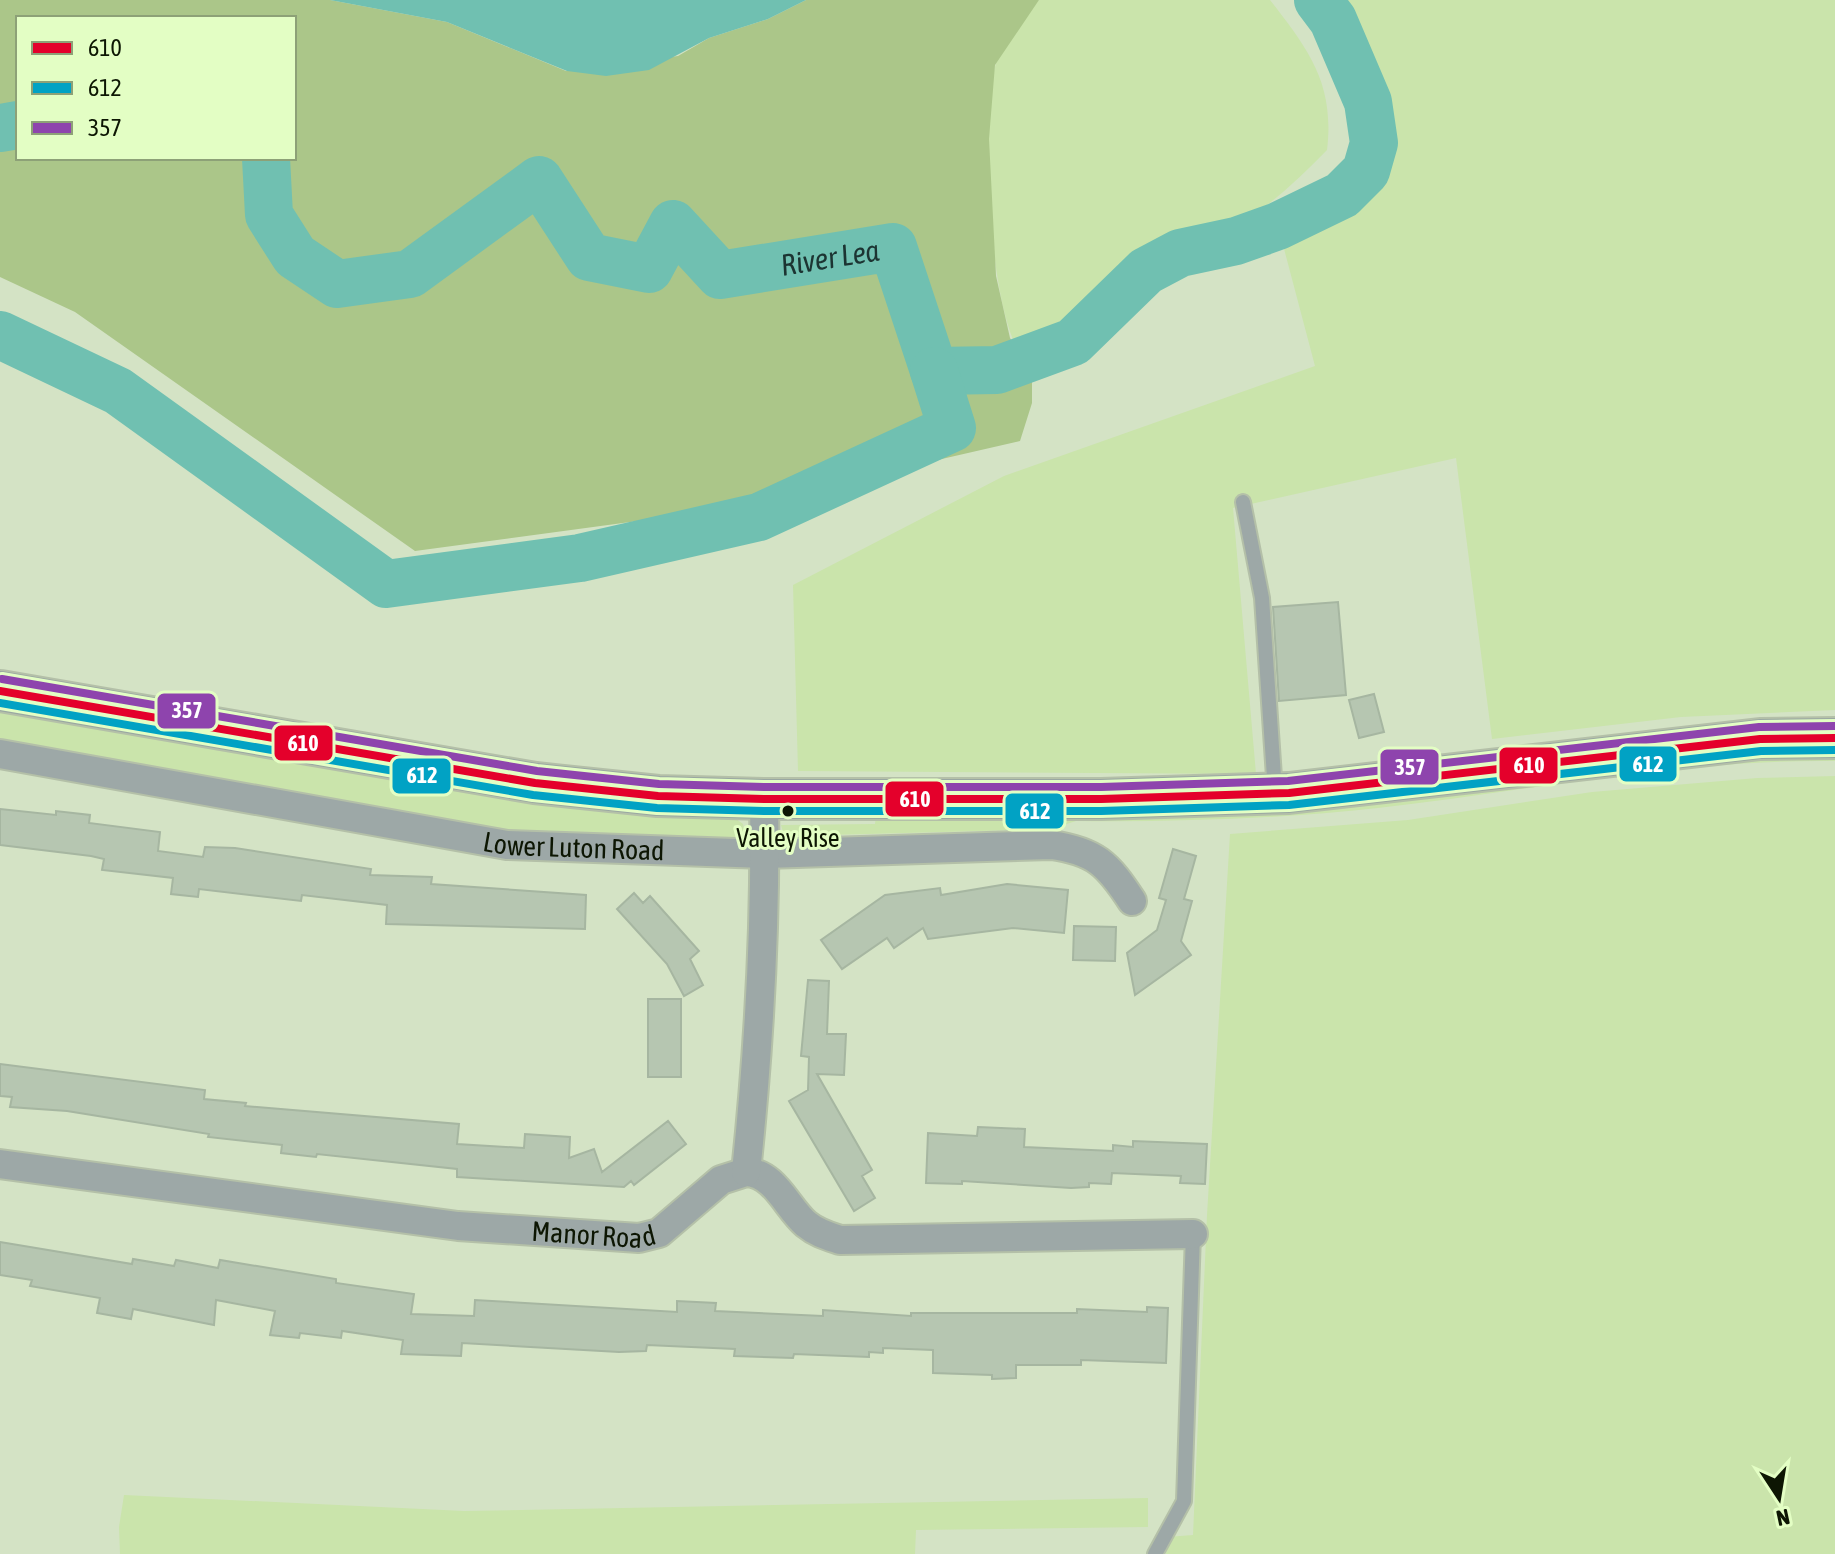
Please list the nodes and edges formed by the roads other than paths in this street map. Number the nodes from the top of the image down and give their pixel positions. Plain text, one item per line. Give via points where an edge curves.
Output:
1 (1243, 502) dead end
2 (0, 691) edge
3 (1835, 738) edge
4 (0, 754) edge
5 (1275, 794) junction
6 (764, 799) junction
7 (765, 854) junction
8 (1132, 901) dead end
9 (0, 1164) edge
10 (746, 1172) junction
11 (1193, 1234) joint
12 (1155, 1554) edge

1 - 5 lane via 1262,598
2 - 6 main road, Lower Luton Road via 535,783 658,796
3 - 5 main road, Lower Luton Road via 1760,739
4 - 7 street, Lower Luton Road via 507,845
5 - 6 main road, Lower Luton Road
6 - 7 street
7 - 8 street, Lower Luton Road via 1051,845 1091,855 1111,869
7 - 10 street
9 - 10 street, Manor Road via 458,1226 639,1238 659,1233 721,1180
10 - 11 street via 772,1184 818,1233 840,1240
11 - 12 lane via 1184,1501

